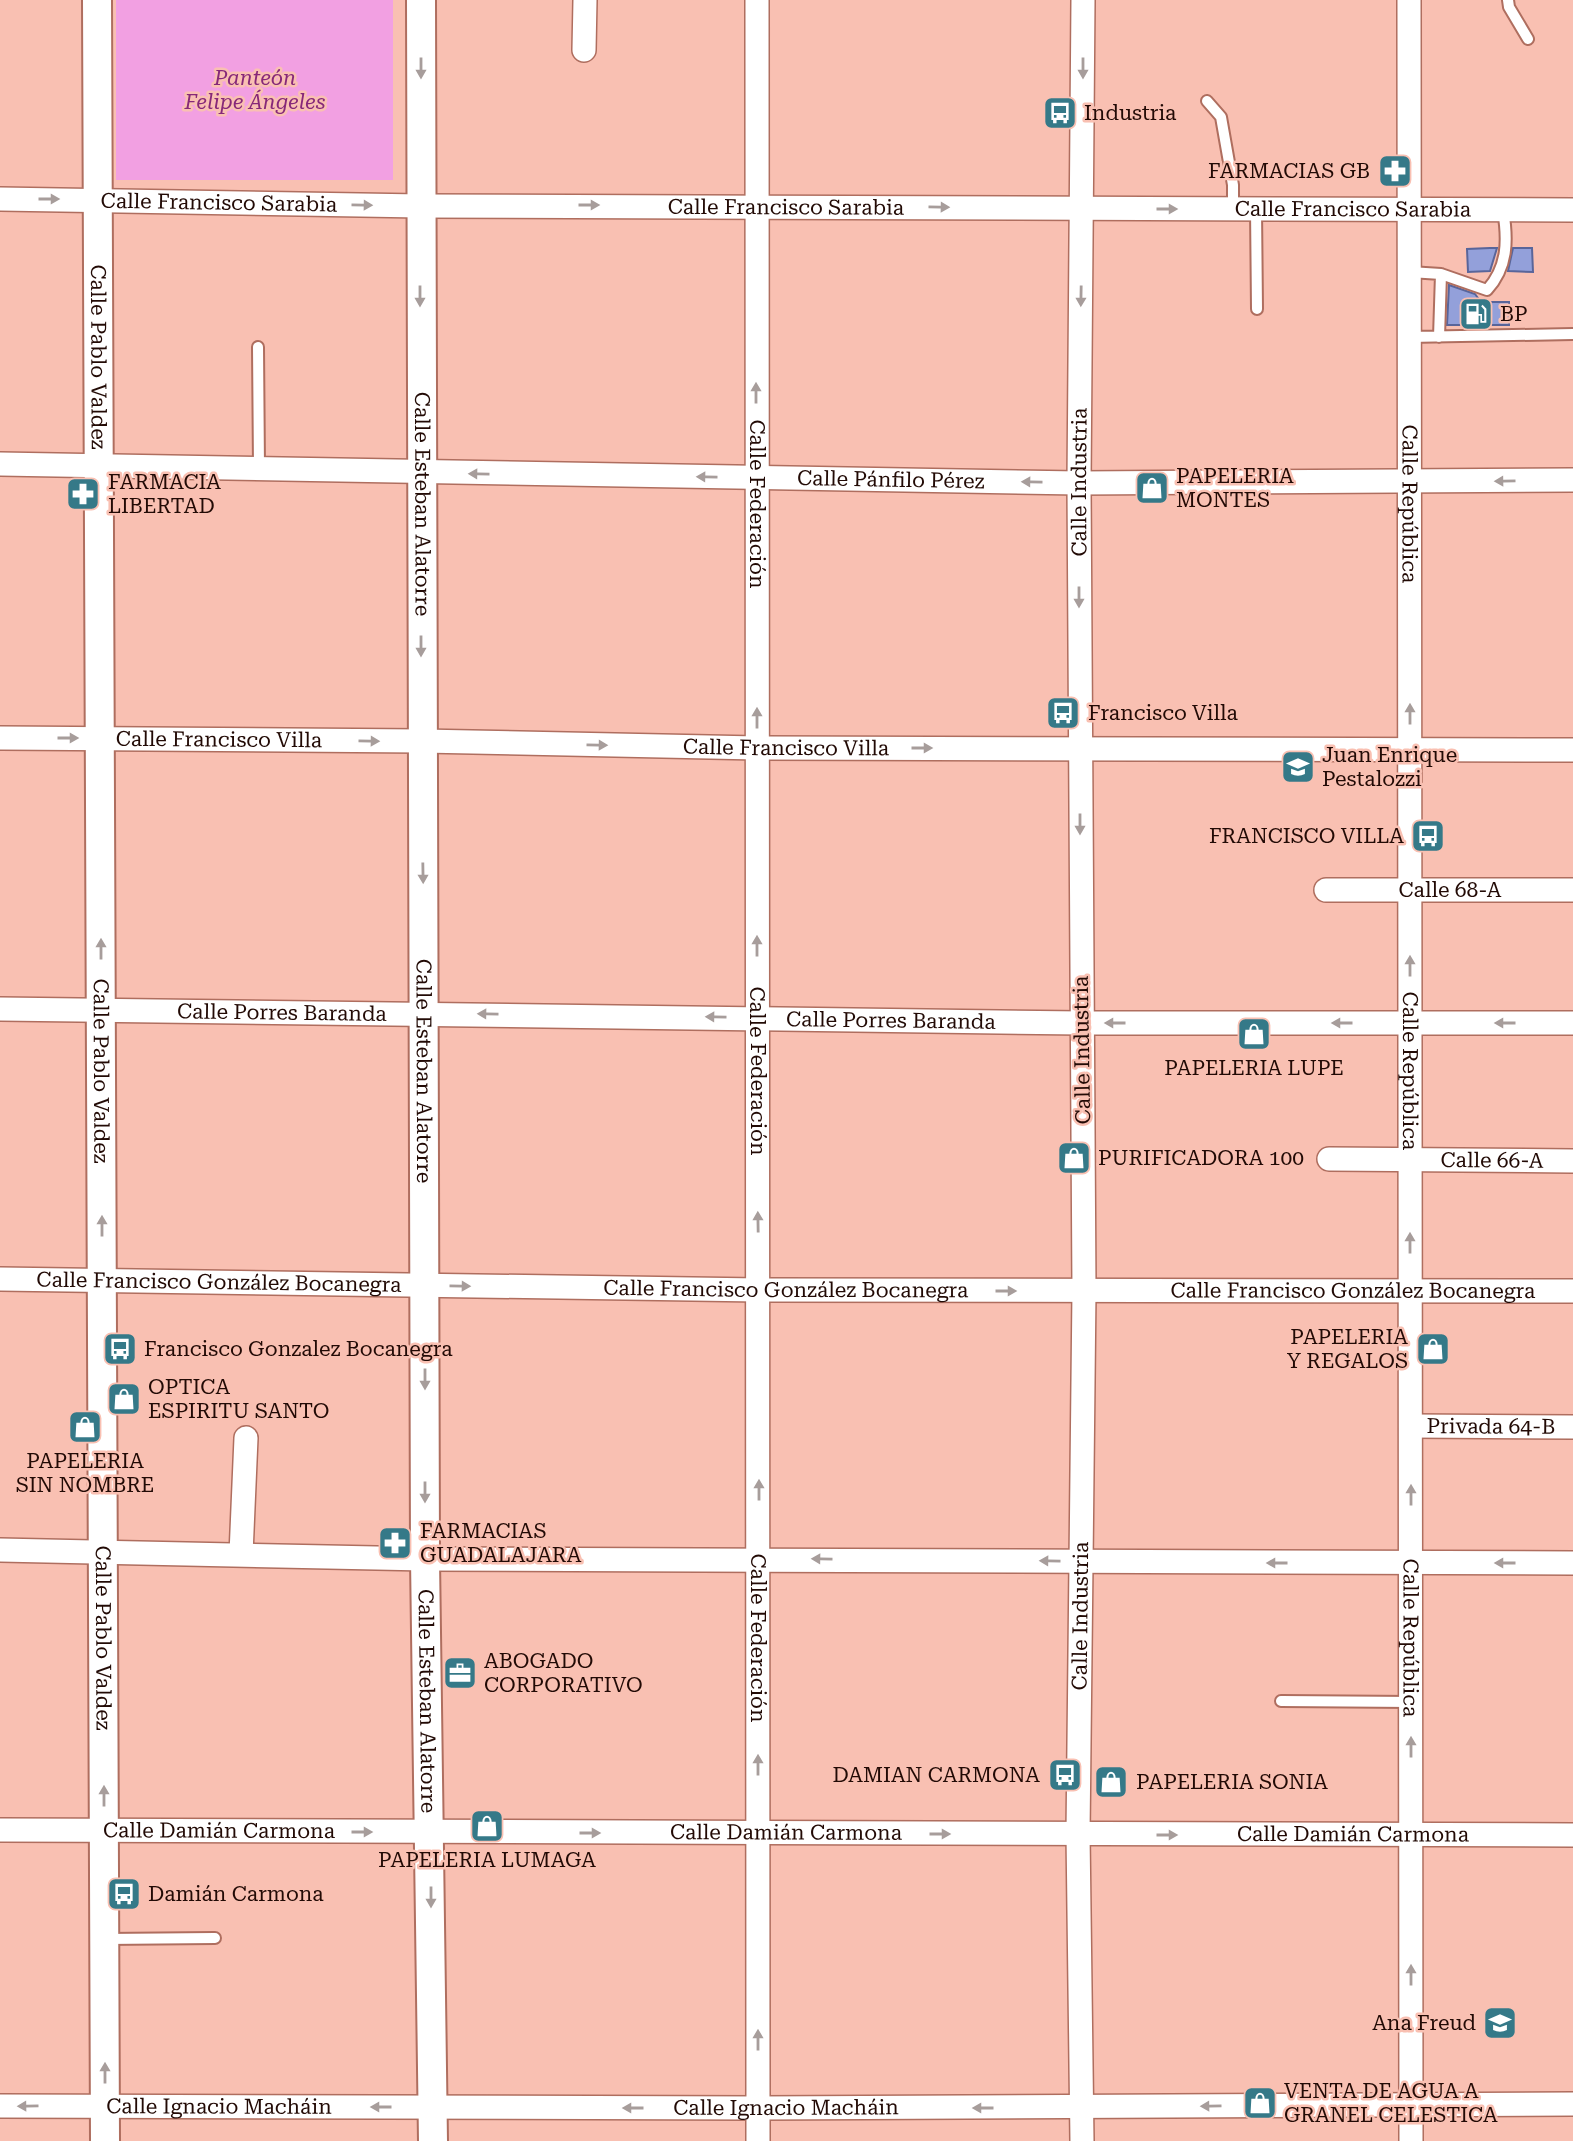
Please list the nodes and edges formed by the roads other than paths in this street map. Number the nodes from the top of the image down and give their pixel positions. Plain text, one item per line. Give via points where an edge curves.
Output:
1 (97, 0) edge
2 (421, 0) edge
3 (584, 0) edge
4 (757, 0) edge
5 (1083, 0) edge
6 (1409, 0) edge
7 (1508, 0) edge
8 (1528, 39) dead end
9 (584, 50) dead end
10 (1207, 101) dead end
11 (0, 199) edge
12 (98, 200) junction
13 (756, 205) junction
14 (421, 206) junction
15 (1082, 208) junction
16 (1233, 209) junction
17 (1256, 209) junction
18 (1409, 210) junction
19 (1503, 210) junction
20 (1573, 210) edge
21 (1410, 272) junction
22 (1441, 274) junction
23 (1257, 309) dead end
24 (1573, 334) edge
25 (1409, 337) junction
26 (1439, 337) junction
27 (258, 347) dead end
28 (0, 464) edge
29 (99, 464) junction
30 (259, 468) junction
31 (421, 473) junction
32 (757, 478) junction
33 (1573, 480) edge
34 (1409, 482) junction
35 (1079, 483) junction
36 (0, 738) edge
37 (100, 738) junction
38 (422, 741) junction
39 (757, 748) junction
40 (1080, 748) junction
41 (1410, 749) junction
42 (1573, 750) edge
43 (1326, 890) dead end
44 (1410, 890) junction
45 (1573, 890) edge
46 (0, 1009) edge
47 (101, 1009) junction
48 (424, 1014) junction
49 (757, 1017) junction
50 (1082, 1023) junction
51 (1410, 1023) junction
52 (1573, 1023) edge
53 (1329, 1159) dead end
54 (1410, 1160) junction
55 (1573, 1161) edge
56 (0, 1279) edge
57 (102, 1280) junction
58 (424, 1286) junction
59 (759, 1290) junction
60 (1084, 1291) junction
61 (1410, 1291) junction
62 (1573, 1291) edge
63 (1410, 1426) junction
64 (1573, 1427) edge
65 (246, 1438) dead end
66 (0, 1550) edge
67 (103, 1550) junction
68 (241, 1554) junction
69 (759, 1558) junction
70 (425, 1559) junction
71 (1084, 1562) junction
72 (1411, 1563) junction
73 (1573, 1563) edge
74 (1281, 1701) dead end
75 (1412, 1702) junction
76 (0, 1830) edge
77 (104, 1830) junction
78 (430, 1832) junction
79 (758, 1833) junction
80 (1079, 1835) junction
81 (1411, 1835) junction
82 (1573, 1835) edge
83 (215, 1938) dead end
84 (104, 1939) junction
85 (1411, 2104) junction
86 (1573, 2104) edge
87 (105, 2105) junction
88 (0, 2106) edge
89 (1082, 2107) junction
90 (433, 2108) junction
91 (758, 2109) junction
92 (105, 2141) edge
93 (433, 2141) edge
94 (758, 2141) edge
95 (1082, 2141) edge
96 (1412, 2141) edge

1 - 12 street, Calle Pablo Valdez
2 -> 14 street, Calle Esteban Alatorre
3 - 9 street
4 - 13 street, Calle Federación
5 -> 15 street, Calle Industria
6 - 18 street, Calle República
7 - 8 lane
10 - 16 lane via 1221,117
11 -> 12 street, Calle Francisco Sarabia
12 -> 14 street, Calle Francisco Sarabia
12 - 29 street, Calle Pablo Valdez
14 -> 13 street, Calle Francisco Sarabia
13 -> 15 street, Calle Francisco Sarabia
32 -> 13 street, Calle Federación
14 -> 31 street, Calle Esteban Alatorre
15 -> 16 street, Calle Francisco Sarabia
15 -> 35 street, Calle Industria
16 - 17 street, Calle Francisco Sarabia
17 - 18 street, Calle Francisco Sarabia
17 - 23 lane
18 - 19 street, Calle Francisco Sarabia
18 - 21 street, Calle República
19 - 20 street, Calle Francisco Sarabia
19 - 22 lane via 1508,238 1500,276 1487,290
21 - 22 lane
21 - 25 street, Calle República
22 - 26 lane
24 - 26 lane
25 - 26 lane
25 - 34 street, Calle República
27 - 30 lane
28 - 29 street, Calle Pánfilo Pérez
29 - 30 street, Calle Pánfilo Pérez
29 - 37 street, Calle Pablo Valdez
30 - 31 street, Calle Pánfilo Pérez
32 -> 31 street, Calle Pánfilo Pérez
31 -> 38 street, Calle Esteban Alatorre
35 -> 32 street, Calle Pánfilo Pérez
39 -> 32 street, Calle Federación
33 -> 34 street, Calle Pánfilo Pérez
34 - 35 street, Calle Pánfilo Pérez
41 -> 34 street, Calle República
35 -> 40 street, Calle Industria
36 -> 37 street, Calle Francisco Villa
37 -> 38 street, Calle Francisco Villa
47 -> 37 street, Calle Pablo Valdez
38 -> 39 street, Calle Francisco Villa
38 -> 48 street, Calle Esteban Alatorre
39 -> 40 street, Calle Francisco Villa
49 -> 39 street, Calle Federación
40 - 41 street, Calle Francisco Villa
40 -> 50 street, Calle Industria
41 - 42 street, Calle Francisco Villa
41 - 44 street, Calle República
43 - 44 street, Calle 68-A
44 - 45 street, Calle 68-A
51 -> 44 street, Calle República
46 - 47 street, Calle Porres Baranda
47 - 48 street, Calle Porres Baranda
57 -> 47 street, Calle Pablo Valdez
49 -> 48 street, Calle Porres Baranda
48 - 58 street, Calle Esteban Alatorre
49 - 50 street, Calle Porres Baranda
59 -> 49 street, Calle Federación
51 -> 50 street, Calle Porres Baranda
50 - 60 street, Calle Industria
52 -> 51 street, Calle Porres Baranda
51 - 54 street, Calle República
53 - 54 street, Calle 66-A
54 - 55 street, Calle 66-A
61 -> 54 street, Calle República
56 - 57 street, Calle Francisco González Bocanegra
57 - 58 street, Calle Francisco González Bocanegra
57 - 67 street, Calle Pablo Valdez
58 -> 59 street, Calle Francisco González Bocanegra
58 -> 70 street, Calle Esteban Alatorre
59 -> 60 street, Calle Francisco González Bocanegra
69 -> 59 street, Calle Federación
60 - 61 street, Calle Francisco González Bocanegra
60 - 71 street, Calle Industria
61 - 62 street, Calle Francisco González Bocanegra
61 - 63 street, Calle República
63 - 64 street, Privada 64-B
72 -> 63 street, Calle República
65 - 68 street
66 - 67 street
67 - 68 street
77 -> 67 street, Calle Pablo Valdez
68 - 70 street
69 - 70 street
71 -> 69 street
79 -> 69 street, Calle Federación
70 - 78 street, Calle Esteban Alatorre
72 -> 71 street
71 - 80 street, Calle Industria
73 -> 72 street
72 - 75 street, Calle República
74 - 75 lane
81 -> 75 street, Calle República
76 - 77 street, Calle Damián Carmona
77 -> 78 street, Calle Damián Carmona
77 - 84 street, Calle Pablo Valdez
78 -> 79 street, Calle Damián Carmona
78 -> 90 street, Calle Esteban Alatorre
79 -> 80 street, Calle Damián Carmona
91 -> 79 street, Calle Federación
80 -> 81 street, Calle Damián Carmona
80 - 89 street, Calle Industria
81 - 82 street, Calle Damián Carmona
85 -> 81 street, Calle República
83 - 84 lane
87 -> 84 street, Calle Pablo Valdez
85 - 86 street, Calle Ignacio Macháin
85 -> 89 street, Calle Ignacio Macháin
85 - 96 street, Calle República
87 -> 88 street, Calle Ignacio Macháin
90 -> 87 street, Calle Ignacio Macháin
87 - 92 street, Calle Pablo Valdez
89 -> 91 street, Calle Ignacio Macháin
89 - 95 street, Calle Industria
91 -> 90 street, Calle Ignacio Macháin
90 - 93 street, Calle Esteban Alatorre
91 - 94 street, Calle Federación

